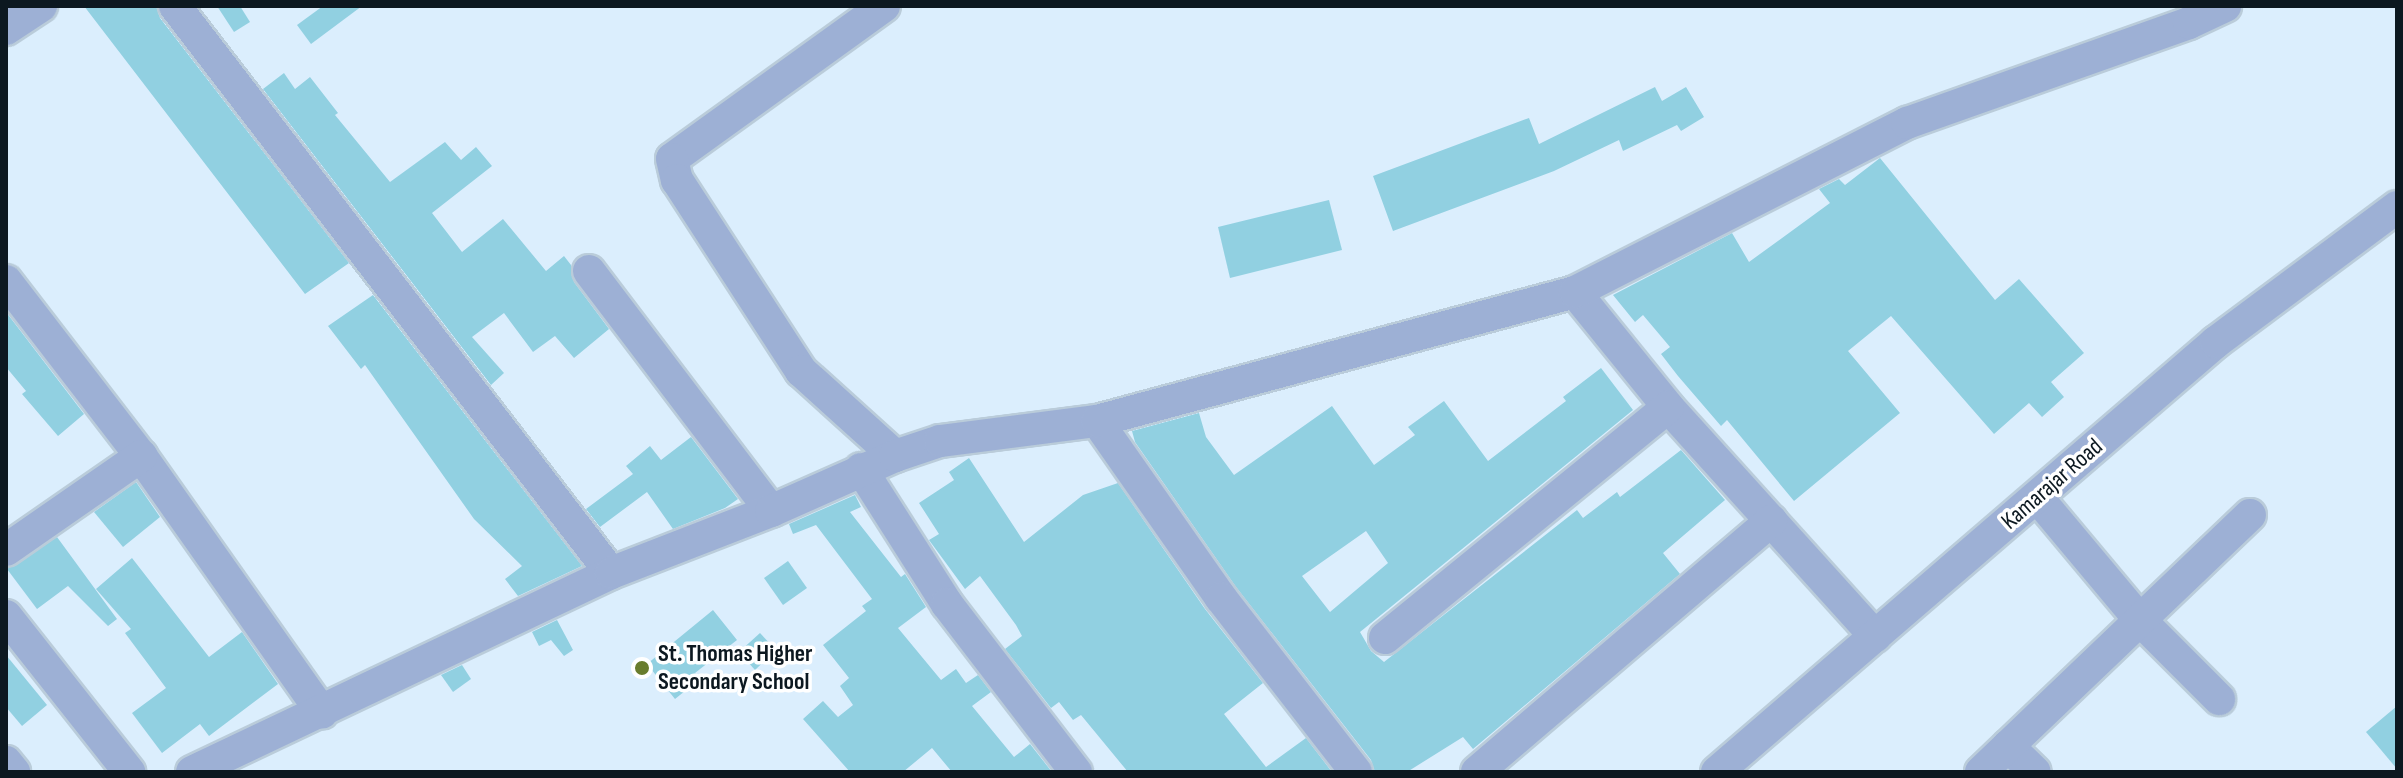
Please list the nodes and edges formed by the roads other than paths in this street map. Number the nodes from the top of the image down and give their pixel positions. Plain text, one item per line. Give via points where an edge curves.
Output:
1 (41, 6) edge
2 (175, 6) edge
3 (884, 6) edge
4 (2225, 6) edge
5 (6, 29) edge
6 (2397, 207) edge
7 (589, 271) dead end
8 (6, 281) edge
9 (1575, 292) junction
10 (1668, 407) junction
11 (1097, 421) junction
12 (141, 456) junction
13 (895, 456) junction
14 (861, 469) junction
15 (2037, 497) junction
16 (771, 511) junction
17 (2250, 515) dead end
18 (1771, 521) junction
19 (6, 550) edge
20 (611, 573) junction
21 (6, 616) edge
22 (2140, 620) junction
23 (1875, 636) junction
24 (1385, 638) dead end
25 (2219, 699) dead end
26 (322, 713) junction
27 (2008, 746) junction
28 (6, 762) edge
29 (14, 772) edge
30 (129, 772) edge
31 (192, 772) edge
32 (1076, 772) edge
33 (1356, 772) edge
34 (1477, 772) edge
35 (1717, 772) edge
36 (1981, 772) edge
37 (2035, 772) edge

1 - 5 street
2 - 20 street
3 - 13 street via 672,159 677,180 801,371
4 - 9 street via 1907,123
6 - 15 street, Kamarajar Road via 2216,342
7 - 16 street
8 - 12 street
9 - 10 street
9 - 11 street
10 - 18 street
10 - 24 street
11 - 13 street via 940,441
11 - 33 street via 1221,598
12 - 19 street
12 - 26 street
13 - 14 street
14 - 16 street
14 - 32 street via 947,604
15 - 22 street
15 - 23 street, Kamarajar Road
16 - 20 street
17 - 22 street
18 - 23 street
18 - 34 street
20 - 26 street
21 - 30 street
22 - 25 street
22 - 27 street
23 - 35 street, Kamarajar Road
26 - 31 street
27 - 36 street
27 - 37 street
28 - 29 street

